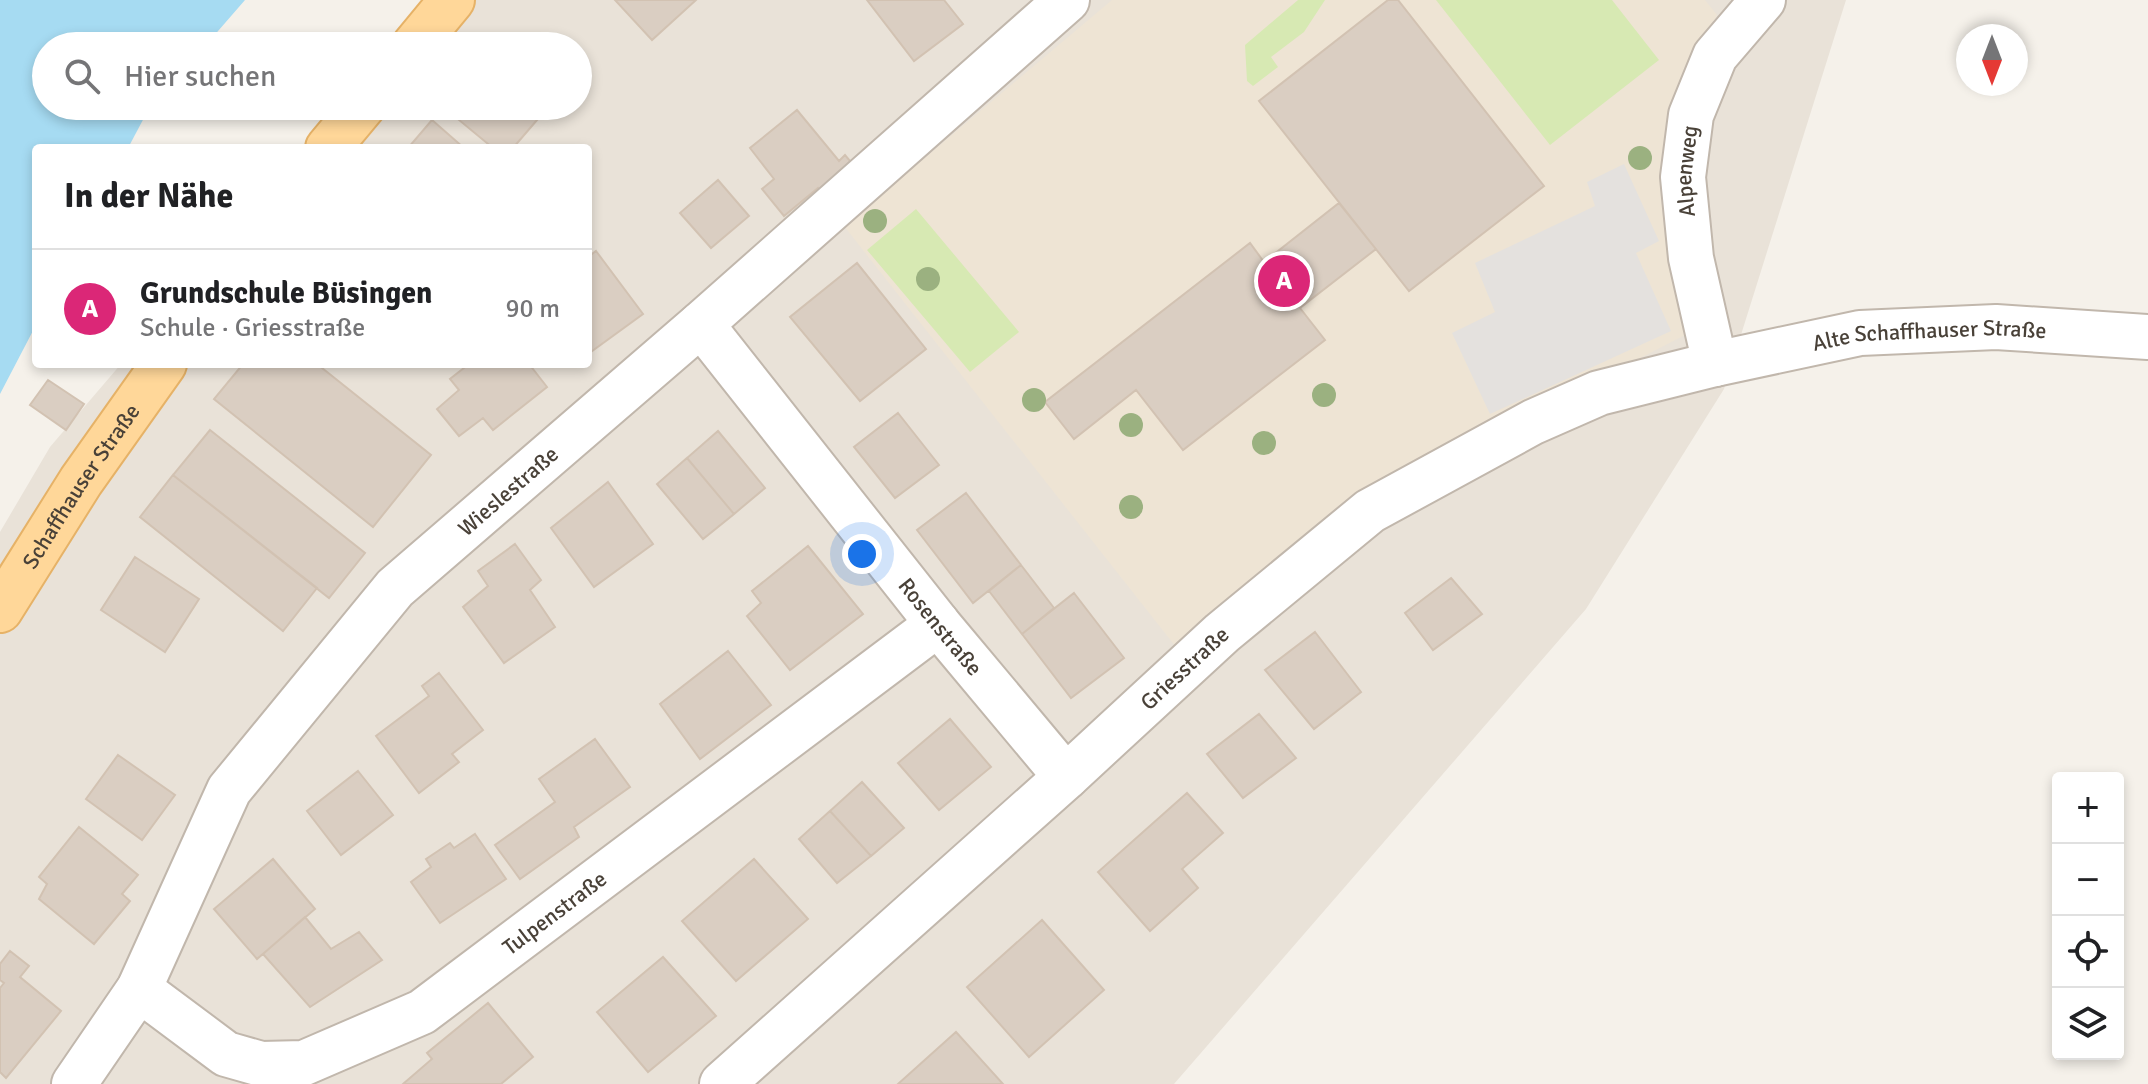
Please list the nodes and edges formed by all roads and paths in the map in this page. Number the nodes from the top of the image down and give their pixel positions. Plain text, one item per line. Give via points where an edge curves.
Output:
1 (452, 0) edge
2 (1067, 0) edge
3 (1758, 2) edge
4 (426, 32) edge
5 (351, 120) edge
6 (331, 144) edge
7 (701, 324) junction
8 (2148, 337) edge
9 (1715, 364) junction
10 (161, 368) edge
11 (0, 610) edge
12 (938, 624) junction
13 (1066, 777) junction
14 (139, 989) junction
15 (74, 1084) edge
16 (722, 1084) edge

1 - 4 main road
2 - 7 street, Wieslestraße
3 - 9 street, Alpenweg via 1715,56 1691,115 1683,177 1691,258
5 - 6 main road
7 - 12 street, Rosenstraße
7 - 14 street, Wieslestraße via 395,588 229,790
8 - 9 street, Alte Schaffhauser Straße via 1996,327 1860,333
9 - 13 street, Griesstraße via 1599,393 1533,422 1370,511 1222,633
10 - 11 main road, Schaffhauser Straße via 81,481
12 - 13 street, Rosenstraße
12 - 14 street, Tulpenstraße via 422,1012 304,1063 261,1064 226,1054
13 - 16 street, Griesstraße
14 - 15 street, Wieslestraße

